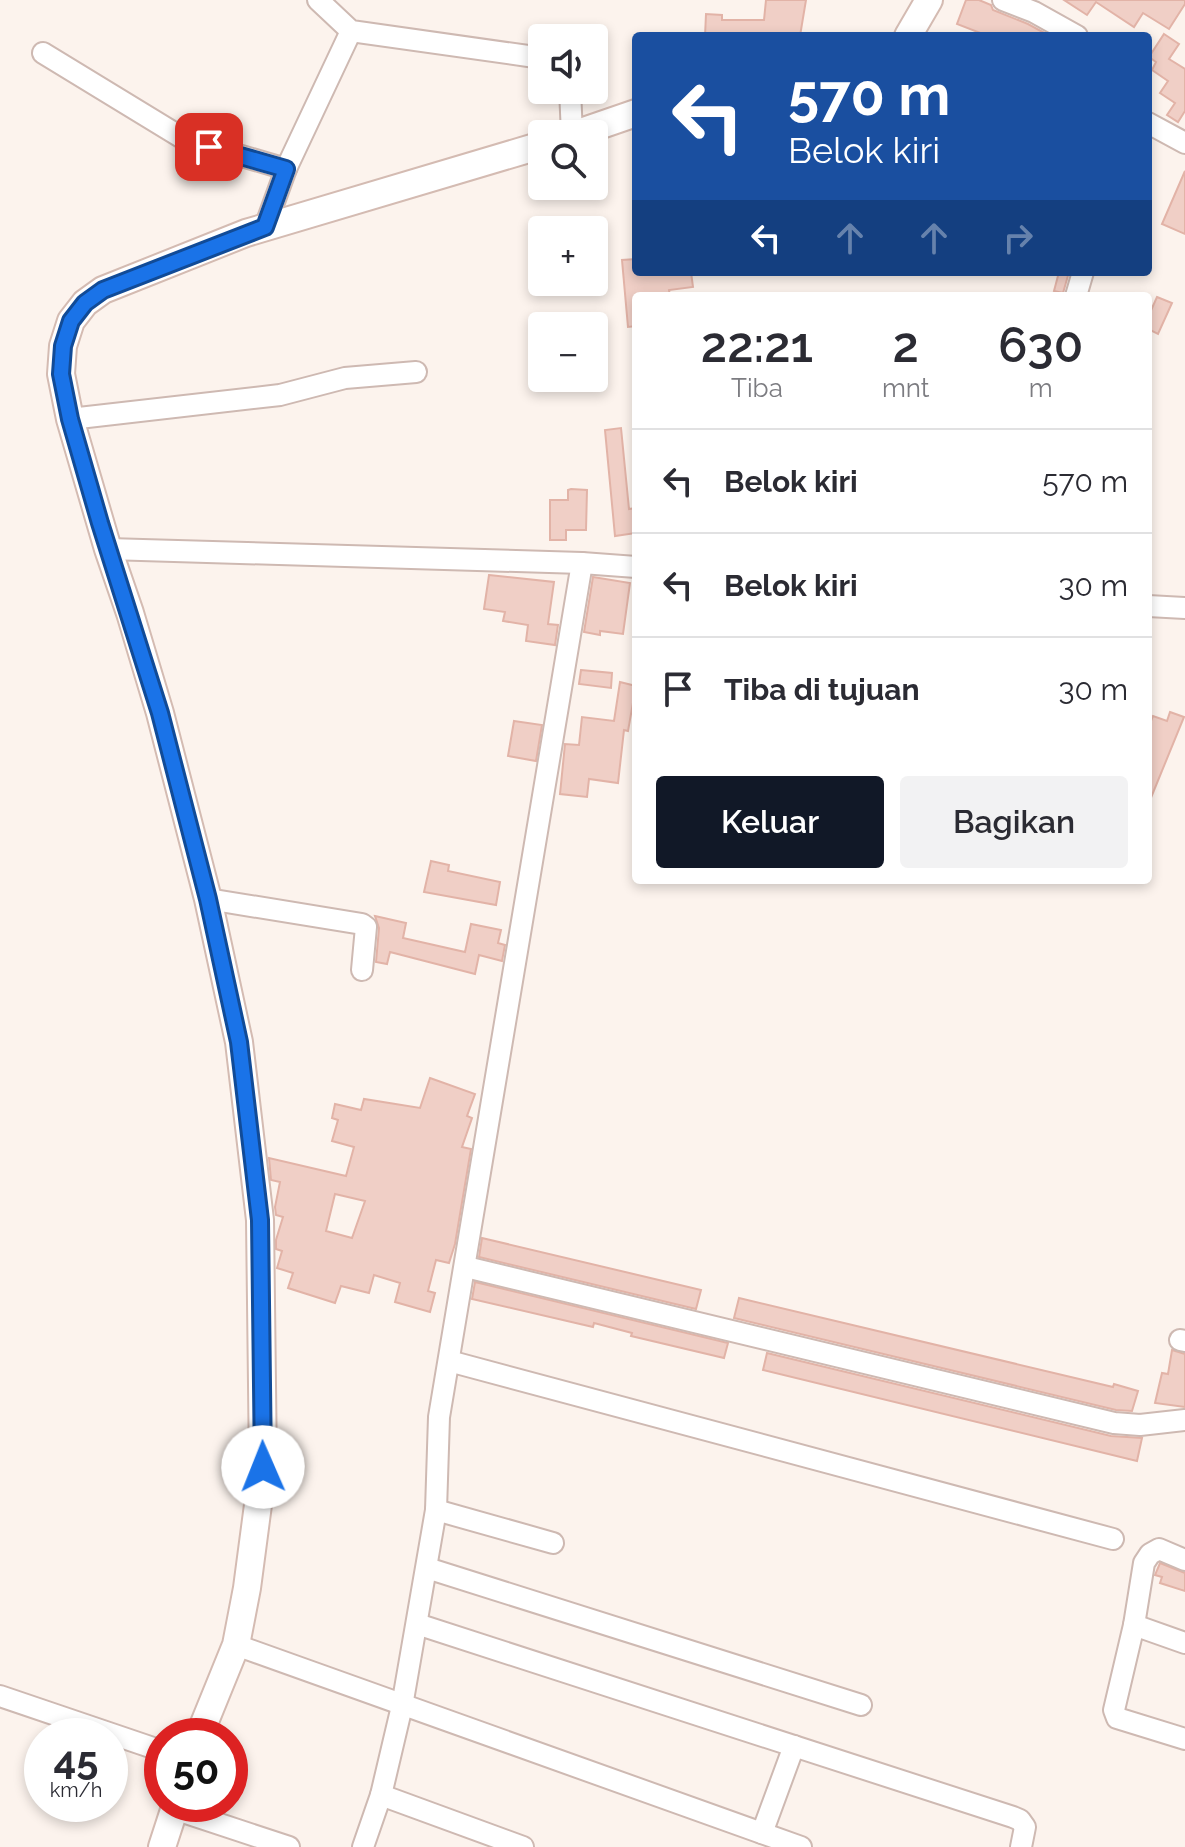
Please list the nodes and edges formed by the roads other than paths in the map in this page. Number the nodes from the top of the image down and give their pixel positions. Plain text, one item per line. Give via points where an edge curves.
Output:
1 (318, 0) edge
2 (929, 0) edge
3 (1003, 0) edge
4 (351, 31) junction
5 (910, 32) edge
6 (1070, 32) edge
7 (43, 53) dead end
8 (528, 56) edge
9 (632, 114) edge
10 (608, 122) edge
11 (1152, 125) edge
12 (1185, 143) edge
13 (528, 149) edge
14 (286, 169) junction
15 (265, 227) junction
16 (416, 372) dead end
17 (70, 419) junction
18 (108, 549) junction
19 (582, 563) junction
20 (632, 567) edge
21 (1152, 606) edge
22 (1185, 608) edge
23 (208, 899) junction
24 (362, 970) dead end
25 (466, 1267) junction
26 (449, 1361) junction
27 (1185, 1420) edge
28 (436, 1510) junction
29 (1113, 1539) dead end
30 (553, 1543) dead end
31 (1185, 1560) edge
32 (427, 1568) junction
33 (417, 1624) junction
34 (1134, 1625) junction
35 (1185, 1643) edge
36 (236, 1645) junction
37 (0, 1696) edge
38 (861, 1705) dead end
39 (402, 1706) junction
40 (206, 1718) edge
41 (1185, 1739) edge
42 (144, 1745) edge
43 (794, 1746) junction
44 (381, 1795) junction
45 (170, 1822) edge
46 (219, 1822) edge
47 (762, 1833) junction
48 (162, 1847) edge
49 (289, 1847) edge
50 (363, 1847) edge
51 (523, 1847) edge
52 (801, 1847) edge
53 (1021, 1847) edge

1 - 4 street
2 - 5 main road
3 - 6 street
4 - 8 street
4 - 14 street
7 - 14 street via 184,139
9 - 10 main road
11 - 12 street
13 - 15 main road
14 - 15 street
15 - 17 main road via 103,290 85,303 71,321 63,346 61,374
16 - 17 street via 345,378 280,395
17 - 18 main road
18 - 19 street
18 - 23 main road via 160,713
19 - 20 street
19 - 25 street
21 - 22 street
23 - 24 street via 362,924 367,935
23 - 36 main road via 239,1042 260,1220 263,1467
25 - 26 street
25 - 27 street via 1114,1423
26 - 28 street via 439,1417
26 - 29 street
28 - 30 street
28 - 32 street
31 - 34 street via 1159,1549 1150,1554
32 - 33 street
32 - 38 street
33 - 39 street
33 - 43 street
34 - 35 street
34 - 41 street via 1115,1716
36 - 39 street
36 - 40 main road
37 - 42 street
39 - 44 street
39 - 47 street
43 - 47 street
43 - 53 street via 1013,1817 1025,1827
44 - 50 street
44 - 51 street
45 - 48 main road
46 - 49 street
47 - 52 street

